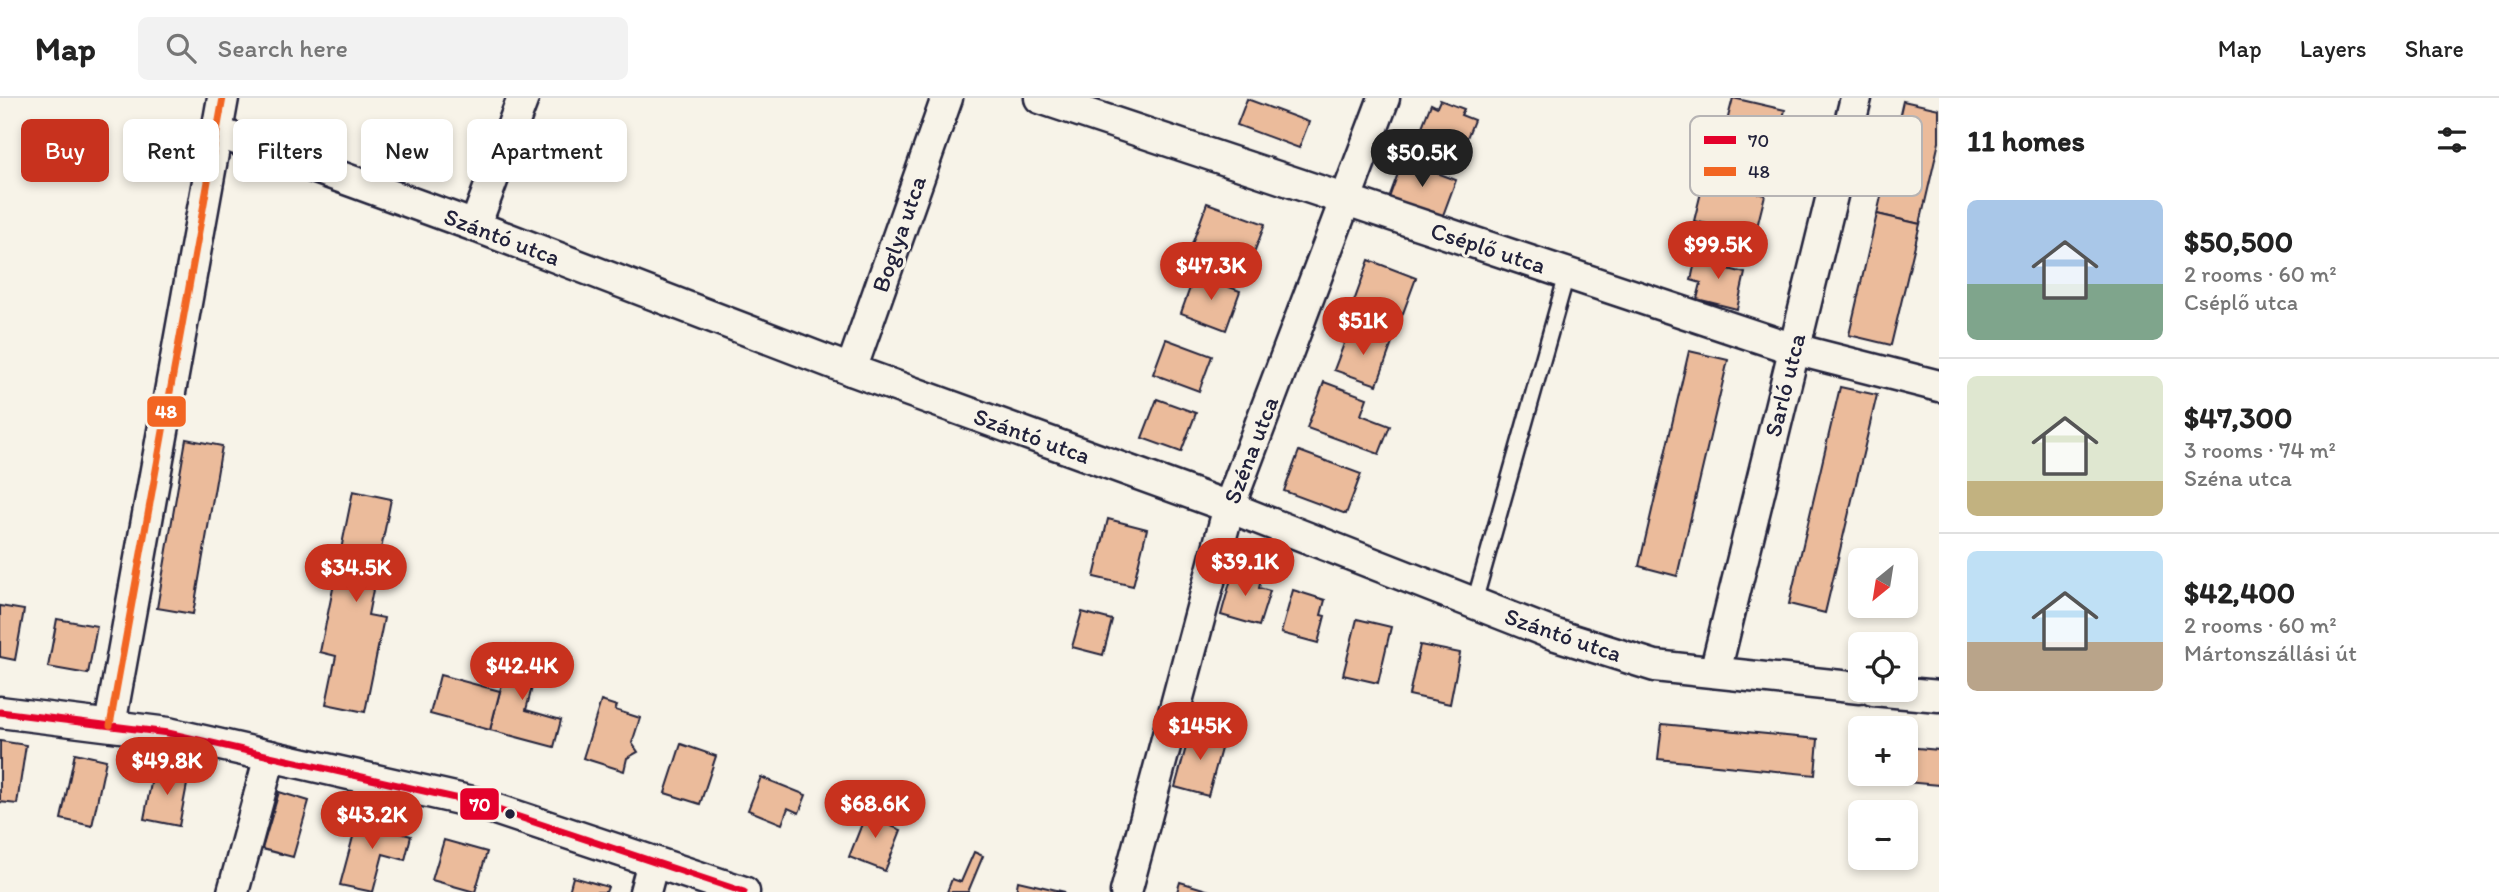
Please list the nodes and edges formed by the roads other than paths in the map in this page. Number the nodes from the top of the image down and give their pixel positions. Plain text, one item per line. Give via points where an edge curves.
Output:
1 (223, 98) edge
2 (523, 98) edge
3 (947, 98) edge
4 (1040, 98) edge
5 (1384, 98) edge
6 (1856, 98) edge
7 (1852, 116) edge
8 (219, 121) edge
9 (219, 133) edge
10 (208, 182) edge
11 (1832, 196) edge
12 (1346, 201) junction
13 (474, 226) junction
14 (1567, 274) junction
15 (1794, 349) junction
16 (851, 370) junction
17 (1939, 386) edge
18 (1229, 507) junction
19 (1474, 603) junction
20 (1715, 672) junction
21 (1848, 687) edge
22 (1918, 694) edge
23 (1939, 696) edge
24 (0, 712) edge
25 (110, 725) junction
26 (270, 756) junction
27 (653, 862) junction
28 (233, 892) edge
29 (645, 892) edge
30 (744, 892) edge
31 (1126, 892) edge

1 - 8 street
2 - 13 street
3 - 16 street, Boglya utca
4 - 12 street, Cséplő utca
5 - 12 street, Széna utca
6 - 7 street, Sarló utca
9 - 13 street, Szántó utca
10 - 25 street
11 - 15 street, Sarló utca
12 - 14 street, Cséplő utca
12 - 18 street, Széna utca
13 - 16 street, Szántó utca
14 - 15 street, Cséplő utca
14 - 19 lane
15 - 17 street, Cséplő utca
15 - 20 street, Sarló utca
16 - 18 street, Szántó utca
18 - 19 street, Szántó utca
18 - 31 street, Széna utca
19 - 20 street, Szántó utca via 1655,666
20 - 21 street, Szántó utca
22 - 23 street
24 - 25 street
25 - 26 street
26 - 27 street via 477,803
26 - 28 street
27 - 29 street
27 - 30 street

